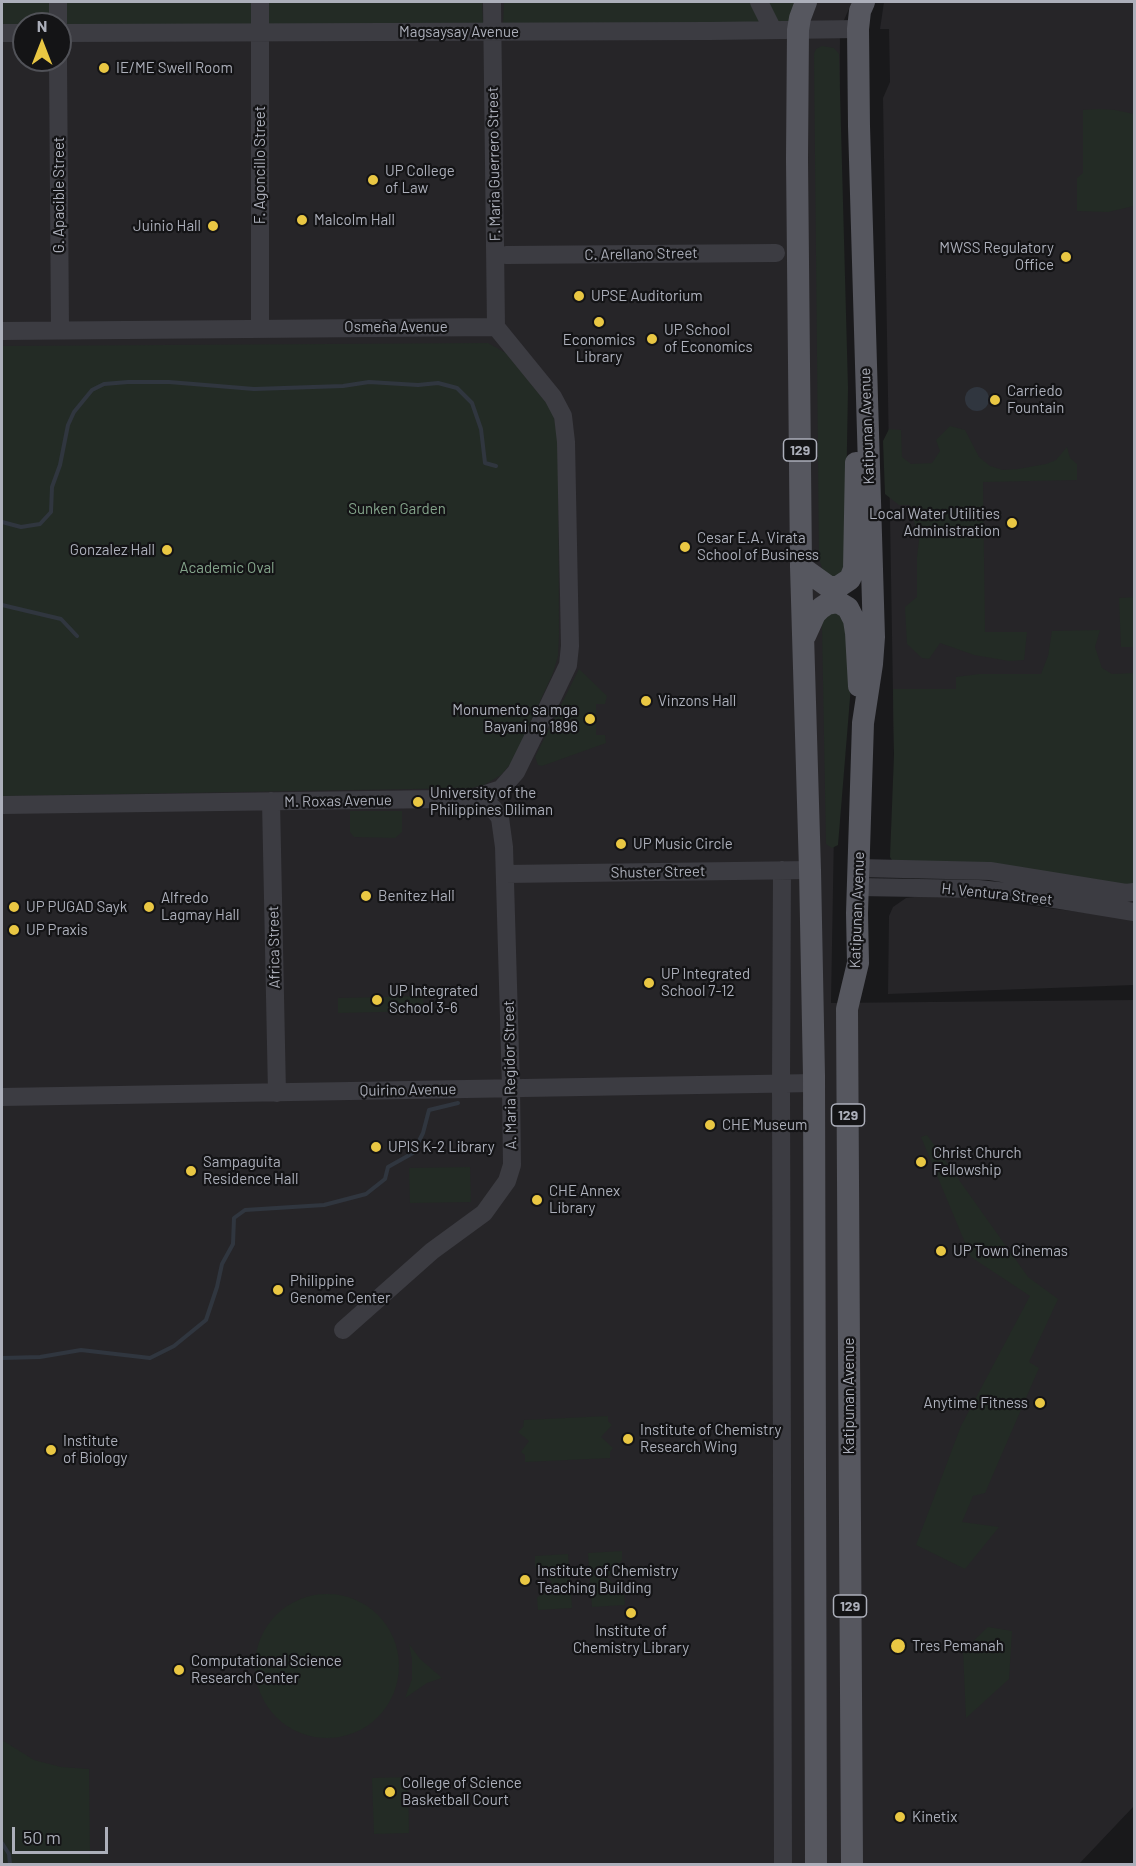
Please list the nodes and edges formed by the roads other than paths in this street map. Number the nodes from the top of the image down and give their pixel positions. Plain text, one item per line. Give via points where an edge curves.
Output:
1 (260, 2) edge
2 (492, 2) edge
3 (759, 2) edge
4 (806, 2) edge
5 (864, 2) edge
6 (858, 29) junction
7 (773, 30) junction
8 (798, 30) junction
9 (260, 32) junction
10 (493, 32) junction
11 (72, 33) edge
12 (58, 72) edge
13 (776, 253) dead end
14 (506, 255) dead end
15 (496, 327) junction
16 (260, 329) junction
17 (60, 330) junction
18 (2, 331) edge
19 (868, 430) junction
20 (801, 567) junction
21 (803, 642) junction
22 (863, 718) junction
23 (510, 778) junction
24 (477, 797) junction
25 (271, 801) junction
26 (2, 806) edge
27 (500, 818) junction
28 (782, 870) junction
29 (810, 870) junction
30 (505, 874) junction
31 (858, 878) junction
32 (1134, 892) edge
33 (1134, 912) edge
34 (781, 1083) junction
35 (814, 1083) junction
36 (512, 1088) junction
37 (277, 1093) junction
38 (2, 1097) edge
39 (343, 1330) dead end
40 (814, 1411) junction
41 (849, 1412) junction
42 (816, 1745) junction
43 (850, 1748) junction
44 (783, 1864) edge
45 (816, 1864) edge
46 (852, 1864) edge

1 - 9 street, F. Agoncillo Street
2 - 10 street, F. Maria Guerrero Street
3 - 7 street
4 - 8 main road, 129
5 - 6 main road, 129
6 - 8 street, Magsaysay Avenue
6 - 19 main road, Katipunan Avenue / 129
7 - 8 street, Magsaysay Avenue
7 - 10 street, Magsaysay Avenue
8 - 20 main road, 129
9 - 10 street, Magsaysay Avenue
9 - 11 street, Magsaysay Avenue
9 - 16 street, F. Agoncillo Street
10 - 15 street, F. Maria Guerrero Street
12 - 17 street, G. Apacible Street
13 - 14 street, C. Arellano Street
15 - 16 street, Osmeña Avenue
15 - 23 street, M. Roxas Avenue via 546,388 563,416 566,442 568,665
16 - 17 street, Osmeña Avenue
17 - 18 street, Osmeña Avenue
19 - 20 main road via 856,457 854,569 850,579 838,587 829,587
19 - 22 main road, Katipunan Avenue / 129 via 874,638
20 - 21 main road, 129
21 - 22 main road via 821,608 838,602 848,608 856,633
21 - 29 main road, 129
22 - 31 main road, Katipunan Avenue / 129
23 - 24 street, M. Roxas Avenue via 501,789
23 - 27 street, A. Maria Regidor Street
24 - 25 street, M. Roxas Avenue
24 - 27 street
25 - 26 street, M. Roxas Avenue
25 - 37 street, Africa Street
27 - 30 street, A. Maria Regidor Street
28 - 29 street, Shuster Street
28 - 30 street, Shuster Street
28 - 34 street
29 - 35 main road, 129
30 - 36 street, A. Maria Regidor Street
31 - 32 street, H. Ventura Street via 990,871
31 - 33 street, H. Ventura Street via 1018,893
31 - 41 main road, Katipunan Avenue / 129 via 858,963 848,1010
34 - 35 street, Quirino Avenue
34 - 36 street, Quirino Avenue
34 - 44 street
35 - 40 main road, 129
36 - 37 street, Quirino Avenue
36 - 39 street, A. Maria Regidor Street via 512,1165 507,1181 484,1213 418,1263
37 - 38 street, Quirino Avenue
40 - 41 main road
40 - 42 main road, 129
41 - 43 main road, Katipunan Avenue / 129
42 - 43 main road via 832,1750
42 - 45 main road, 129
43 - 46 main road, Katipunan Avenue / 129

